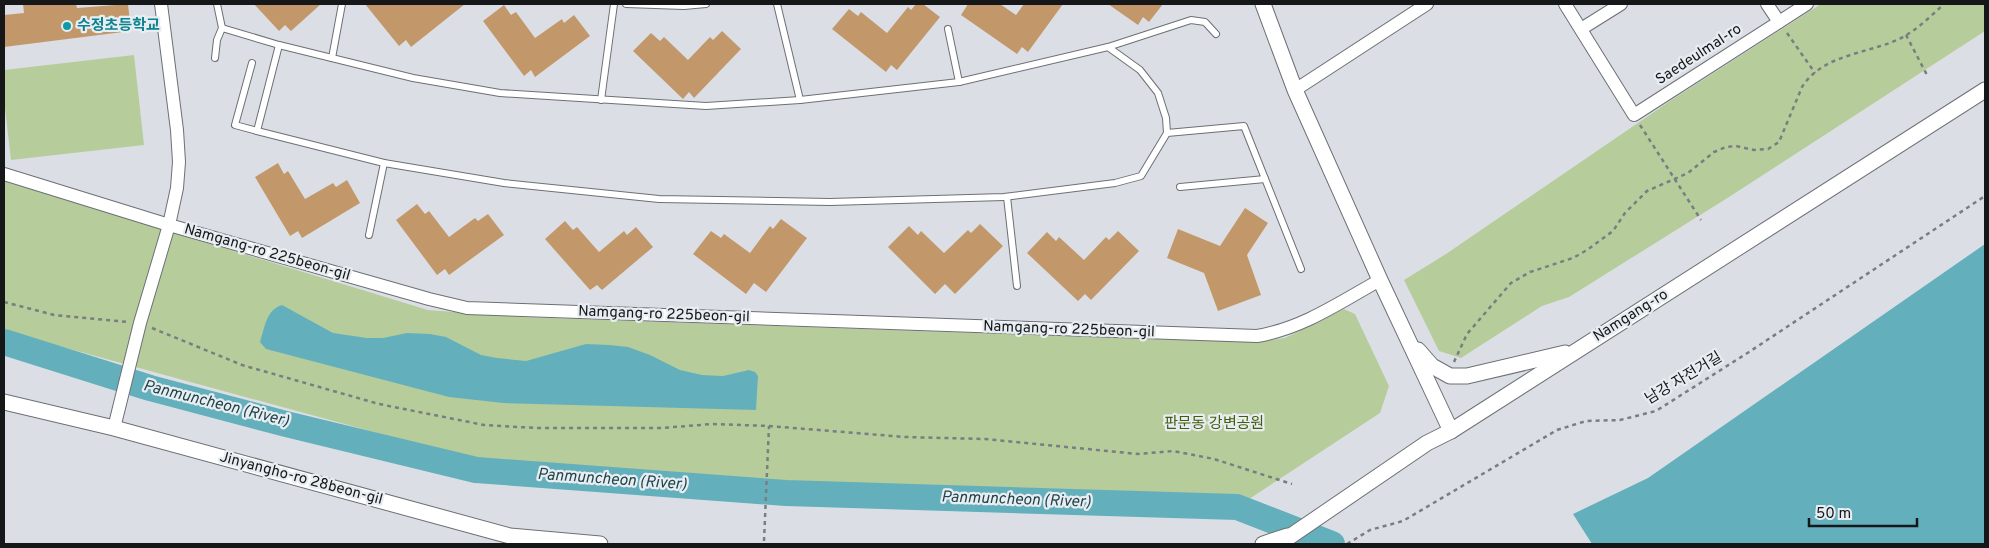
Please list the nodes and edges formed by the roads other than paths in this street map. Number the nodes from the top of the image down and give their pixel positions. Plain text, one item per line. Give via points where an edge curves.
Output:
1 (161, 4) edge
2 (216, 4) edge
3 (342, 4) edge
4 (614, 4) edge
5 (626, 4) edge
6 (706, 4) edge
7 (777, 4) edge
8 (1263, 4) edge
9 (1427, 4) edge
10 (1565, 4) edge
11 (1621, 4) edge
12 (1767, 4) edge
13 (1807, 4) edge
14 (1779, 22) junction
15 (222, 28) junction
16 (948, 29) dead end
17 (1581, 29) junction
18 (1216, 34) dead end
19 (279, 45) junction
20 (1108, 47) junction
21 (215, 58) dead end
22 (332, 58) junction
23 (252, 63) dead end
24 (959, 82) junction
25 (1295, 90) junction
26 (1985, 90) edge
27 (601, 100) junction
28 (800, 100) junction
29 (257, 131) junction
30 (1167, 133) junction
31 (384, 163) junction
32 (4, 174) edge
33 (1265, 179) junction
34 (1180, 187) dead end
35 (1007, 197) junction
36 (169, 225) junction
37 (368, 235) dead end
38 (1302, 269) dead end
39 (1380, 280) junction
40 (1017, 286) dead end
41 (1408, 340) junction
42 (1576, 351) junction
43 (4, 402) edge
44 (114, 428) junction
45 (1451, 431) junction
46 (1293, 534) junction
47 (600, 544) edge
48 (1263, 544) edge
49 (1279, 544) edge

1 - 36 street, Namgang-ro 225beon-gil via 179,162
2 - 15 lane
3 - 22 lane
4 - 27 lane
5 - 6 lane
7 - 28 lane
8 - 25 street
9 - 25 street
10 - 17 street
11 - 17 street
12 - 14 street
13 - 14 street, Saedeulmal-ro
14 - 17 street, Saedeulmal-ro via 1634,115
15 - 19 lane
15 - 21 lane
16 - 24 lane
18 - 20 lane via 1204,22 1191,20
19 - 22 lane
19 - 29 lane
20 - 24 lane
20 - 30 lane via 1140,70 1158,93
22 - 27 lane via 413,78 490,91
23 - 29 lane via 235,125
24 - 28 lane
25 - 39 street
26 - 42 street, Namgang-ro
27 - 28 lane via 706,106
29 - 31 lane
30 - 33 lane via 1244,126
30 - 35 lane via 1142,176 1115,183
31 - 35 lane via 504,183 659,199 830,202
31 - 37 lane
32 - 36 street
33 - 34 lane
33 - 38 lane
35 - 40 lane
36 - 39 street, Namgang-ro 225beon-gil via 467,308 1257,336 1304,324
36 - 44 street
39 - 41 street
41 - 42 street via 1432,366 1450,376 1467,376
41 - 45 street
42 - 45 street, Namgang-ro
43 - 44 street, Jinyangho-ro 28beon-gil
44 - 47 street, Jinyangho-ro 28beon-gil via 510,536
45 - 46 street, Namgang-ro via 1427,443
46 - 48 street
46 - 49 street, Namgang-ro

